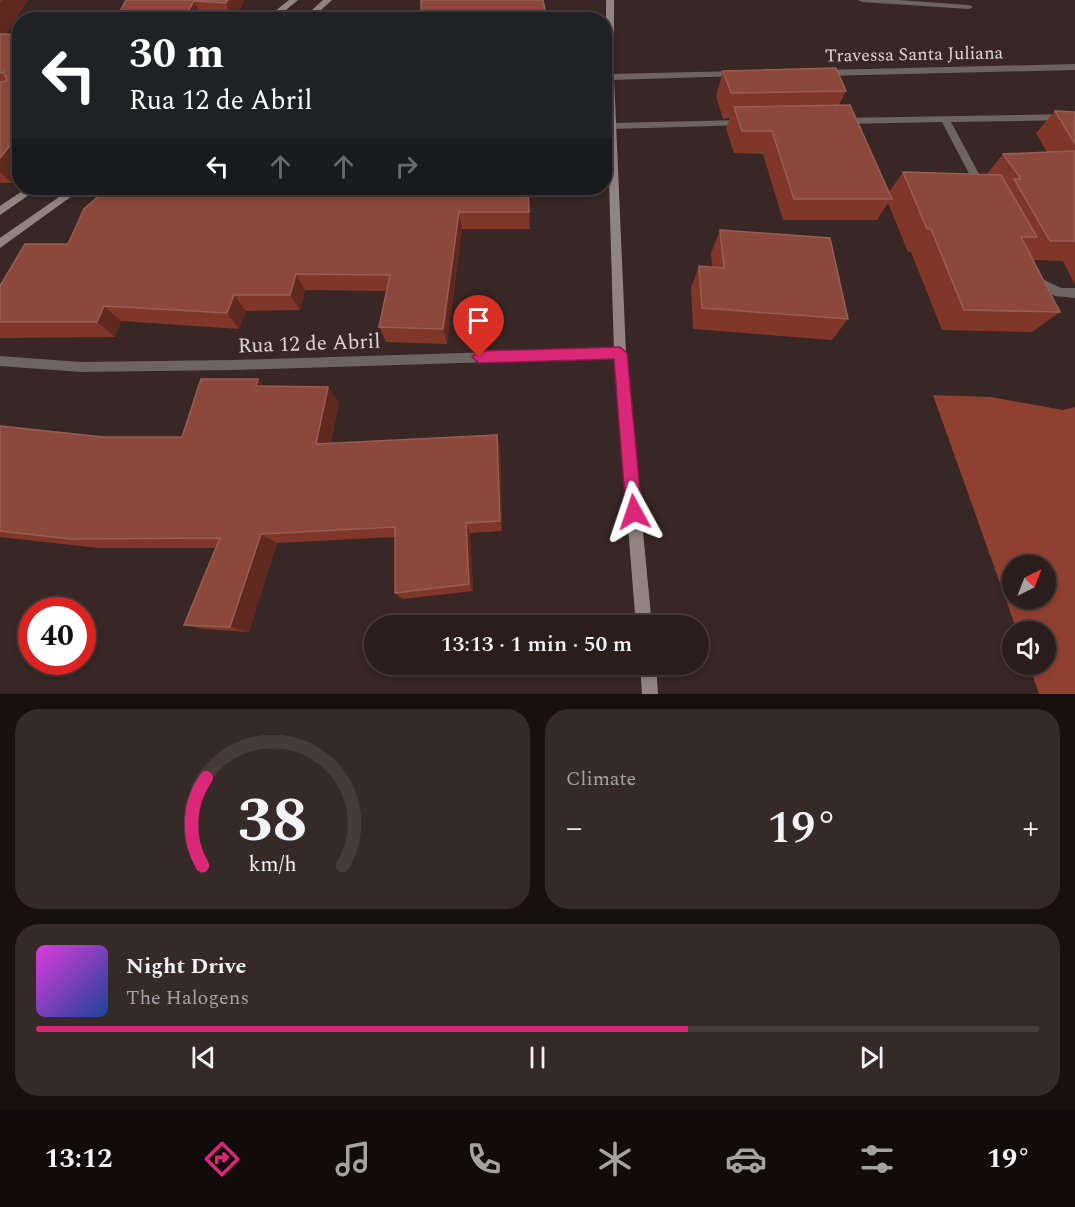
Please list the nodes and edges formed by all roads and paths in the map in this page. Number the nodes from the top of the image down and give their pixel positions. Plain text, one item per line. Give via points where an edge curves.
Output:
1 (294, 0) edge
2 (328, 0) edge
3 (862, 0) edge
4 (969, 7) dead end
5 (278, 12) edge
6 (314, 12) edge
7 (1075, 67) edge
8 (812, 73) edge
9 (753, 74) edge
10 (612, 77) edge
11 (1075, 117) edge
12 (945, 119) junction
13 (830, 121) edge
14 (749, 123) edge
15 (612, 126) joint
16 (24, 195) edge
17 (68, 195) edge
18 (988, 201) edge
19 (0, 211) edge
20 (0, 244) edge
21 (1027, 273) edge
22 (1075, 292) edge
23 (620, 353) junction
24 (0, 361) edge
25 (643, 615) edge
26 (649, 675) edge
27 (651, 694) edge

1 - 5 street
2 - 6 street
3 - 4 street
7 - 8 street, Travessa Santa Juliana
9 - 10 street
11 - 12 street
12 - 13 street
12 - 18 street
14 - 15 street
15 - 23 street
16 - 19 street
17 - 20 street
21 - 22 street via 1059,293
23 - 24 street, Rua 12 de Abril via 81,367
23 - 25 street
26 - 27 street

